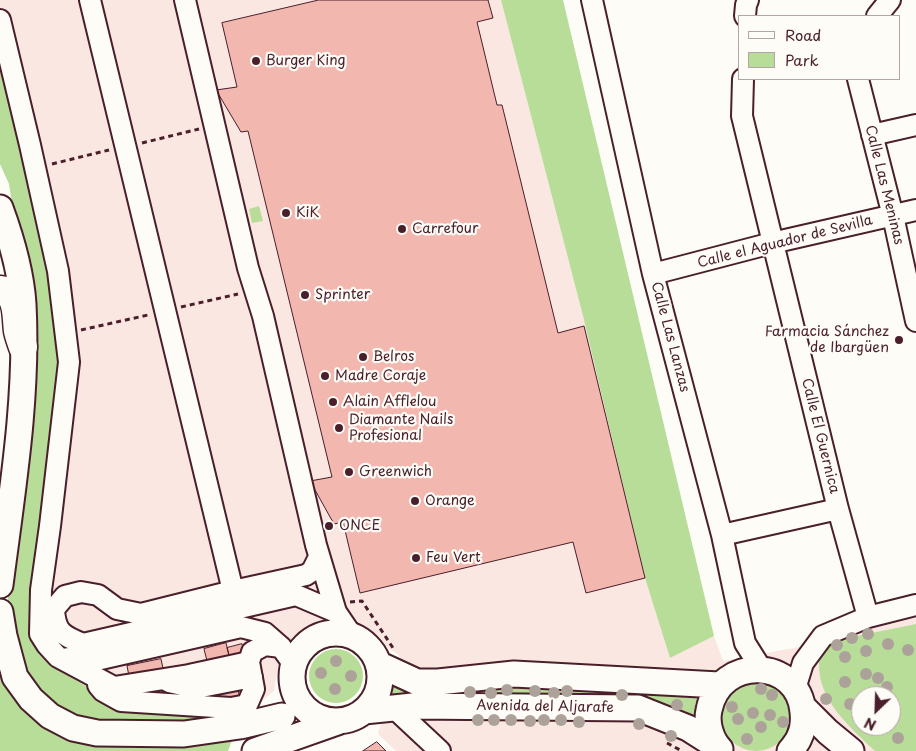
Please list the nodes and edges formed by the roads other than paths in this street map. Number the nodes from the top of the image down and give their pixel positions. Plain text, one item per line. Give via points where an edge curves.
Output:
1 (90, 0) edge
2 (185, 0) edge
3 (592, 0) edge
4 (748, 0) edge
5 (890, 0) edge
6 (745, 15) edge
7 (878, 15) edge
8 (0, 20) edge
9 (743, 80) edge
10 (858, 80) edge
11 (916, 125) edge
12 (872, 136) junction
13 (0, 208) edge
14 (916, 210) edge
15 (893, 216) junction
16 (772, 244) junction
17 (653, 274) junction
18 (1, 284) edge
19 (916, 321) edge
20 (23, 347) junction
21 (0, 500) edge
22 (838, 509) junction
23 (722, 535) junction
24 (319, 556) junction
25 (0, 585) edge
26 (233, 591) junction
27 (916, 605) edge
28 (342, 607) junction
29 (0, 612) edge
30 (868, 617) junction
31 (353, 637) junction
32 (287, 656) junction
33 (58, 658) junction
34 (387, 659) junction
35 (250, 669) junction
36 (762, 670) junction
37 (87, 672) junction
38 (719, 685) junction
39 (294, 691) junction
40 (799, 698) junction
41 (394, 708) junction
42 (364, 711) junction
43 (282, 716) junction
44 (341, 721) junction
45 (720, 749) edge
46 (245, 751) edge
47 (255, 751) edge
48 (440, 751) edge
49 (790, 751) edge
50 (852, 751) edge

1 - 26 street
2 - 24 street
3 - 17 street, Calle Las Lanzas
4 - 6 street
5 - 7 street
8 - 33 street via 58,271 69,362 41,590 40,634
9 - 16 street, Calle El Guernica via 742,116
10 - 12 street, Calle Las Meninas
11 - 12 street
12 - 15 street, Calle Las Meninas
13 - 20 main road via 20,284
14 - 15 street, Calle el Aguador de Sevilla
15 - 16 street, Calle el Aguador de Sevilla
15 - 19 street, Calle Las Meninas
16 - 17 street, Calle el Aguador de Sevilla
16 - 22 street, Calle El Guernica
17 - 23 street, Calle Las Lanzas
18 - 20 highway via 16,308
18 - 21 main road via 9,331 10,374
20 - 25 main road via 18,444
22 - 23 street
22 - 30 street, Calle El Guernica
23 - 36 street, Calle Las Lanzas via 745,643
24 - 26 street via 312,571 306,575
24 - 28 street
26 - 28 street via 141,614 117,609 98,595 81,592 65,596 54,609 55,623 65,637 83,644 296,595
27 - 30 street
28 - 31 street
29 - 43 main road via 15,677 31,699 50,716 73,728 97,732 184,734
30 - 40 street via 824,636 803,663
31 - 32 main road via 338,633 324,635 310,641 300,652
31 - 34 main road
32 - 33 street via 265,633 241,627 92,661
32 - 35 street via 265,645 252,652
32 - 39 main road
33 - 37 street
34 - 38 main road, Avenida del Aljarafe via 417,682 514,674
34 - 42 main road via 378,690
35 - 37 street via 114,687
35 - 37 street via 254,689 247,705 231,708 121,701 103,691
36 - 38 main road via 746,670
36 - 40 main road via 786,680
38 - 45 main road via 707,716 710,732
39 - 43 main road
39 - 44 main road via 312,714 326,720
40 - 49 main road via 804,722
40 - 50 main road via 828,732
41 - 42 main road, Avenida del Aljarafe
41 - 45 main road, Avenida del Aljarafe via 638,708 688,728
41 - 48 street
42 - 44 main road
43 - 46 main road
44 - 47 main road

